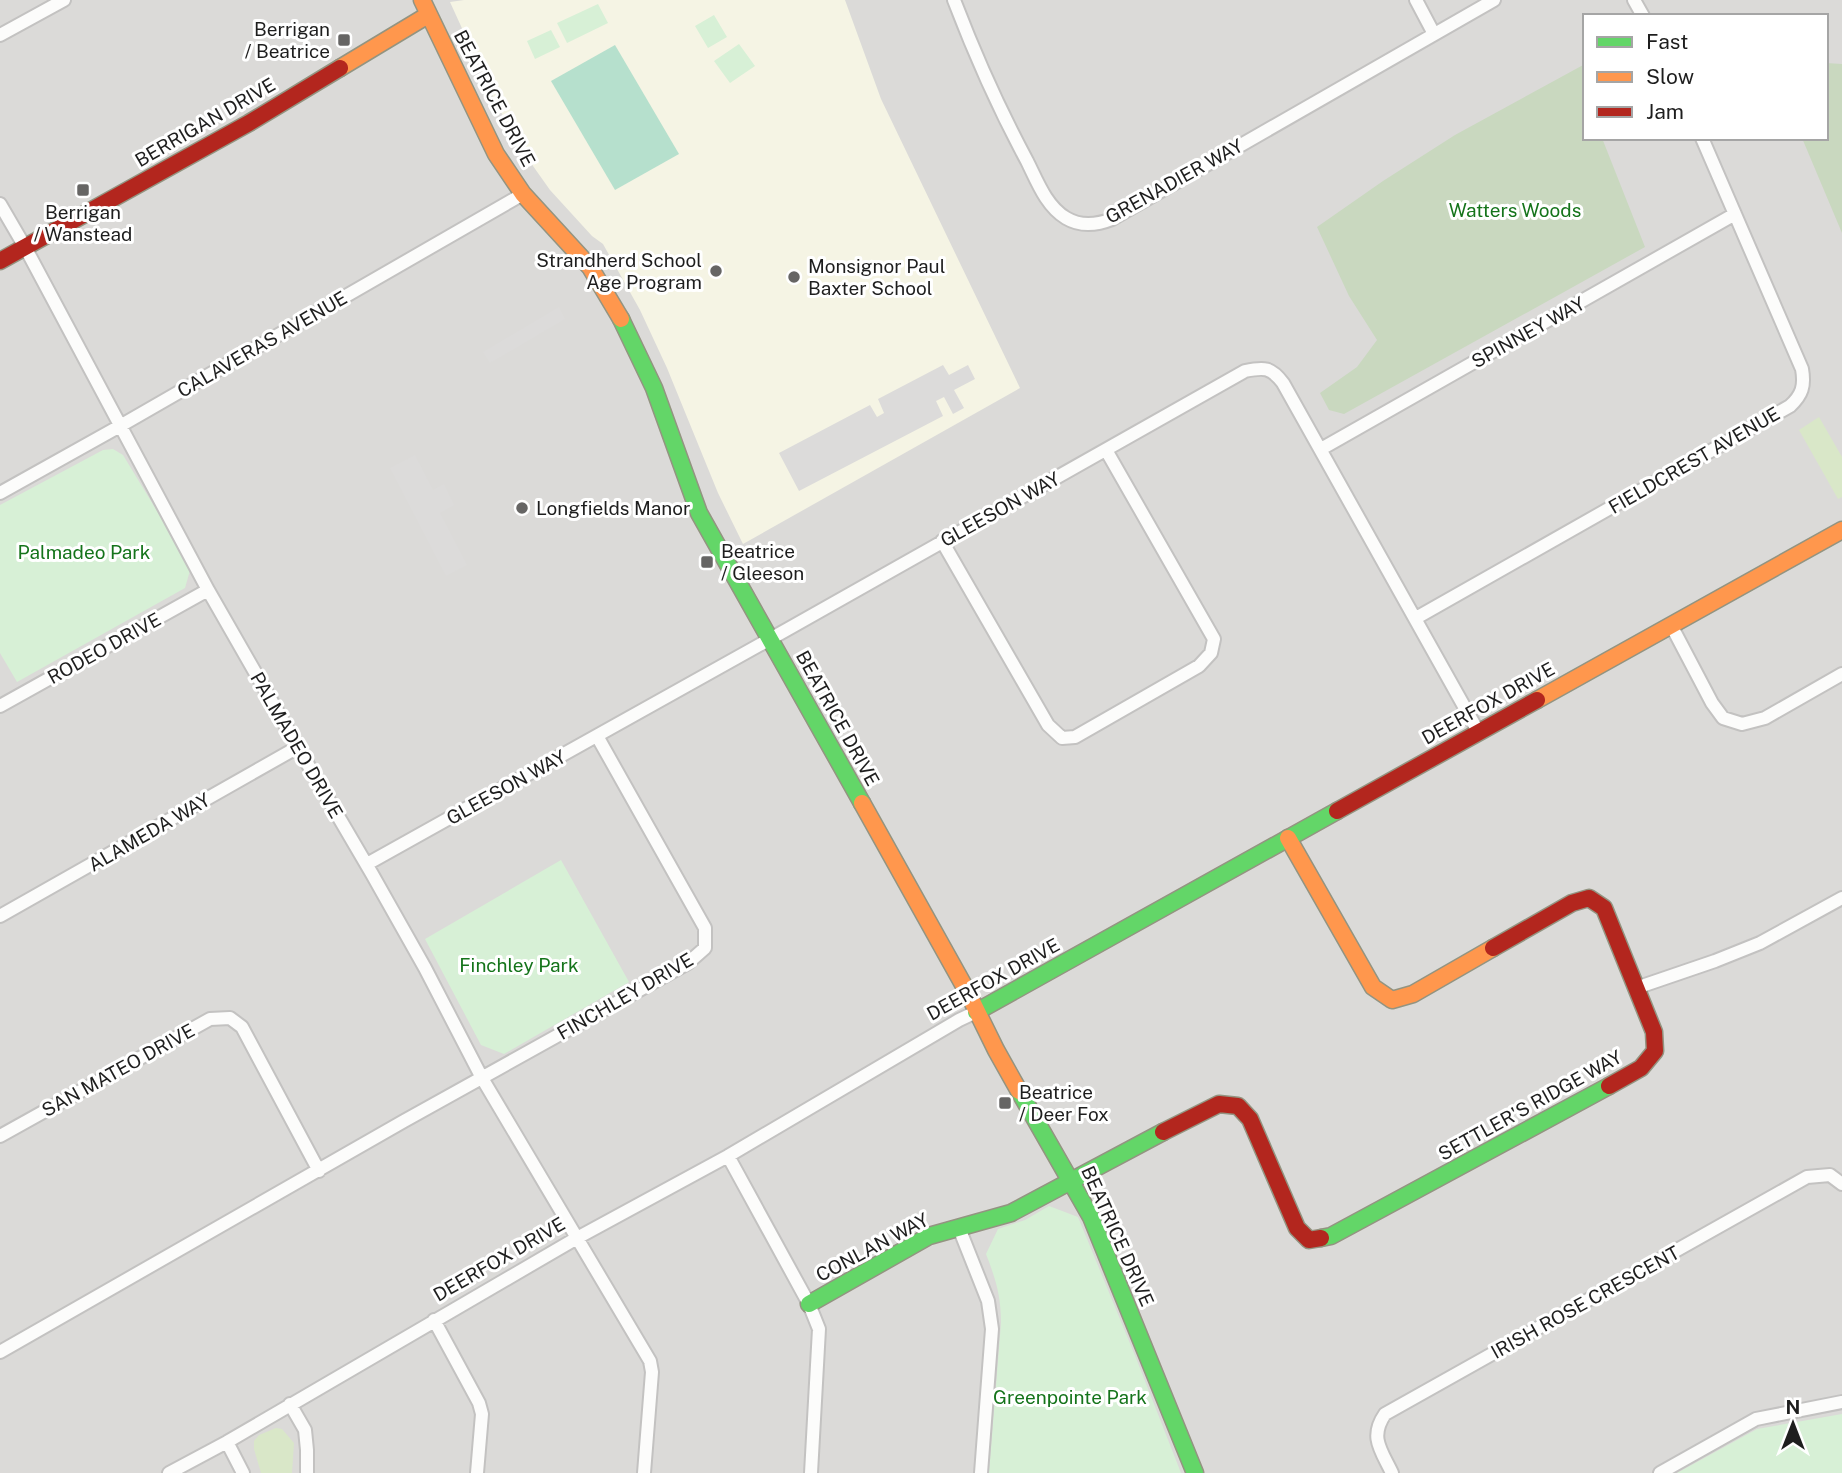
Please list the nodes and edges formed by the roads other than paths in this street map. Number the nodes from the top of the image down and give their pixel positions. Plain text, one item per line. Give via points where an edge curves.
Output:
1 (64, 0) edge
2 (954, 0) edge
3 (1416, 0) edge
4 (1494, 0) edge
5 (425, 7) edge
6 (1434, 34) junction
7 (0, 35) edge
8 (1703, 140) edge
9 (523, 194) junction
10 (0, 204) edge
11 (1735, 214) junction
12 (24, 247) junction
13 (0, 261) edge
14 (120, 426) junction
15 (1321, 449) junction
16 (1106, 450) junction
17 (0, 493) edge
18 (1842, 530) edge
19 (942, 541) junction
20 (208, 590) junction
21 (1416, 618) junction
22 (1671, 625) junction
23 (770, 640) junction
24 (1842, 674) edge
25 (0, 706) edge
26 (1479, 733) junction
27 (597, 736) junction
28 (298, 747) junction
29 (1288, 838) junction
30 (367, 864) junction
31 (1842, 898) edge
32 (0, 916) edge
33 (1636, 988) junction
34 (976, 1012) junction
35 (482, 1078) junction
36 (0, 1136) edge
37 (728, 1156) junction
38 (319, 1171) junction
39 (1071, 1180) junction
40 (1842, 1184) edge
41 (959, 1228) junction
42 (577, 1238) junction
43 (809, 1304) junction
44 (434, 1320) junction
45 (0, 1352) edge
46 (1842, 1402) edge
47 (290, 1404) junction
48 (227, 1442) junction
49 (169, 1473) edge
50 (243, 1473) edge
51 (307, 1473) edge
52 (477, 1473) edge
53 (644, 1473) edge
54 (811, 1473) edge
55 (981, 1473) edge
56 (1195, 1473) edge
57 (1391, 1473) edge
58 (1660, 1473) edge

1 - 7 street
2 - 6 street, GRENADIER WAY via 1007,124 1049,202 1066,218 1088,225 1112,219
3 - 6 street
4 - 6 street, GRENADIER WAY
5 - 9 street, BEATRICE DRIVE via 496,154
5 - 12 street, BERRIGAN DRIVE via 249,123
8 - 11 street, FIELDCREST AVENUE
9 - 14 street, CALAVERAS AVENUE
9 - 23 street, BEATRICE DRIVE via 590,267 625,326 654,388 699,513
10 - 12 street, PALMADEO DRIVE
11 - 15 street, SPINNEY WAY
11 - 21 street, FIELDCREST AVENUE via 1802,369 1801,395 1790,406
12 - 13 street, BERRIGAN DRIVE
12 - 14 street, PALMADEO DRIVE
14 - 17 street, CALAVERAS AVENUE
14 - 20 street, PALMADEO DRIVE
15 - 16 street, GLEESON WAY via 1283,383 1267,369 1245,371
15 - 21 street, GLEESON WAY
16 - 19 street, GLEESON WAY
16 - 19 street via 1214,639 1211,653 1199,666 1075,737 1062,738 1048,725
18 - 22 street, DEERFOX DRIVE
19 - 23 street, GLEESON WAY
20 - 25 street, RODEO DRIVE
20 - 28 street, PALMADEO DRIVE
21 - 26 street, GLEESON WAY
22 - 24 street via 1712,703 1723,718 1742,724 1765,718
22 - 26 street, DEERFOX DRIVE
23 - 27 street, GLEESON WAY
23 - 34 street, BEATRICE DRIVE
26 - 29 street, DEERFOX DRIVE
27 - 30 street, GLEESON WAY
27 - 35 street, FINCHLEY DRIVE via 705,928 705,948 688,963
28 - 30 street, PALMADEO DRIVE
28 - 32 street, ALAMEDA WAY
29 - 33 street, SETTLER'S RIDGE WAY via 1373,987 1392,1000 1413,994 1572,903 1589,898 1604,908
29 - 34 street, DEERFOX DRIVE
30 - 35 street, PALMADEO DRIVE
31 - 33 street via 1760,943
33 - 39 street, SETTLER'S RIDGE WAY via 1654,1032 1655,1051 1640,1068 1331,1236 1310,1240 1297,1228 1250,1119 1238,1106 1219,1104 1200,1112
34 - 37 street, DEERFOX DRIVE
34 - 39 street, BEATRICE DRIVE
35 - 38 street
35 - 42 street, PALMADEO DRIVE
36 - 38 street, SAN MATEO DRIVE via 210,1019 230,1018 242,1027
37 - 42 street, DEERFOX DRIVE
37 - 43 street
38 - 45 street
39 - 41 street, CONLAN WAY via 1011,1213
39 - 56 street, BEATRICE DRIVE via 1104,1247
40 - 57 street, IRISH ROSE CRESCENT via 1830,1175 1807,1177 1385,1415 1377,1426 1377,1441
41 - 43 street, CONLAN WAY via 929,1236
41 - 55 street via 985,1290 992,1329
42 - 44 street, DEERFOX DRIVE
42 - 53 street, PALMADEO DRIVE via 650,1361
43 - 54 street via 819,1329
44 - 47 street, DEERFOX DRIVE
44 - 52 street via 480,1403
46 - 58 street via 1756,1419
47 - 48 street, DEERFOX DRIVE
47 - 51 street via 305,1430
48 - 49 street, DEERFOX DRIVE
48 - 50 street

